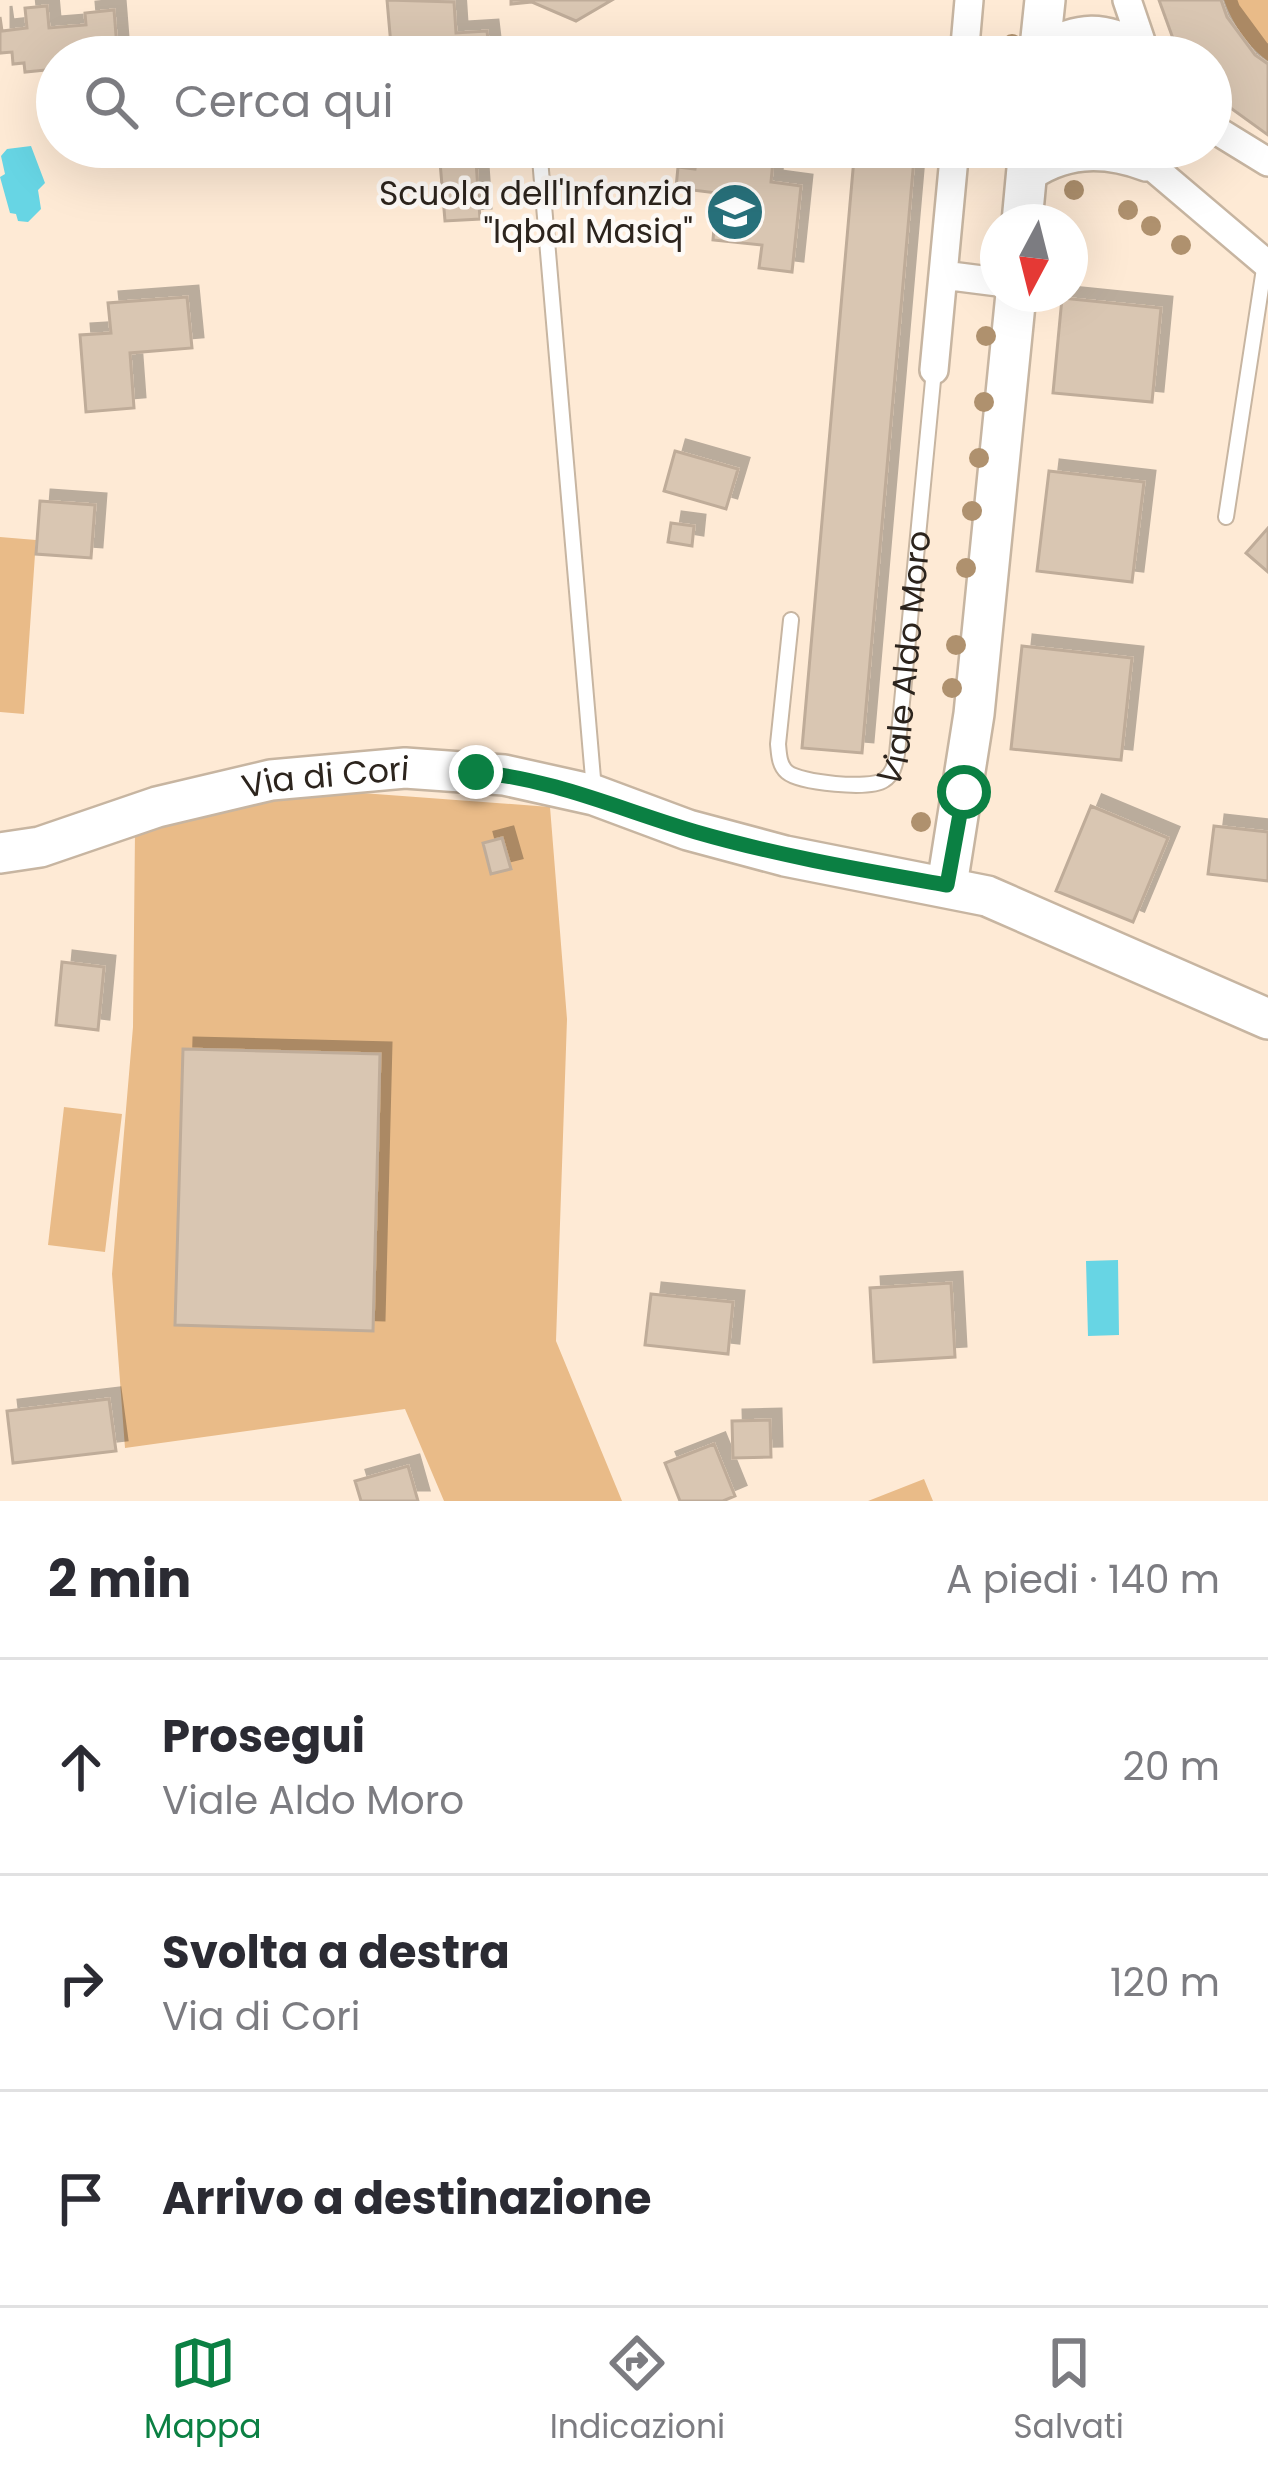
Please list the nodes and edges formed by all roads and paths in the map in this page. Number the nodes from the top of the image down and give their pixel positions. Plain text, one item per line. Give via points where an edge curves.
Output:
1 (969, 0) edge
2 (1046, 0) edge
3 (1127, 0) edge
4 (966, 36) edge
5 (1042, 36) edge
6 (1061, 36) edge
7 (1119, 36) edge
8 (1139, 36) edge
9 (1232, 140) edge
10 (1268, 162) edge
11 (541, 168) edge
12 (953, 168) edge
13 (1027, 168) edge
14 (1147, 168) edge
15 (1152, 168) edge
16 (1155, 171) junction
17 (1024, 204) edge
18 (1266, 264) edge
19 (943, 275) junction
20 (980, 280) edge
21 (1014, 312) edge
22 (934, 370) joint
23 (1226, 518) dead end
24 (791, 620) dead end
25 (594, 795) junction
26 (0, 854) edge
27 (947, 885) junction
28 (1268, 1018) edge

1 - 4 street
2 - 5 main road
3 - 8 street
6 - 7 street via 1090,28
9 - 10 street
11 - 25 lane
12 - 19 street, Viale Aldo Moro
13 - 17 main road
14 - 16 street
15 - 16 street
16 - 18 street
18 - 23 lane
19 - 20 street
19 - 22 street, Viale Aldo Moro
21 - 27 main road via 974,715
22 - 24 lane, Viale Aldo Moro via 897,754 881,783 800,778 780,762
25 - 26 main road, Via di Cori via 490,773 365,769 232,787
25 - 27 main road, Via di Cori via 746,846
27 - 28 main road, Via di Cori via 1030,911

